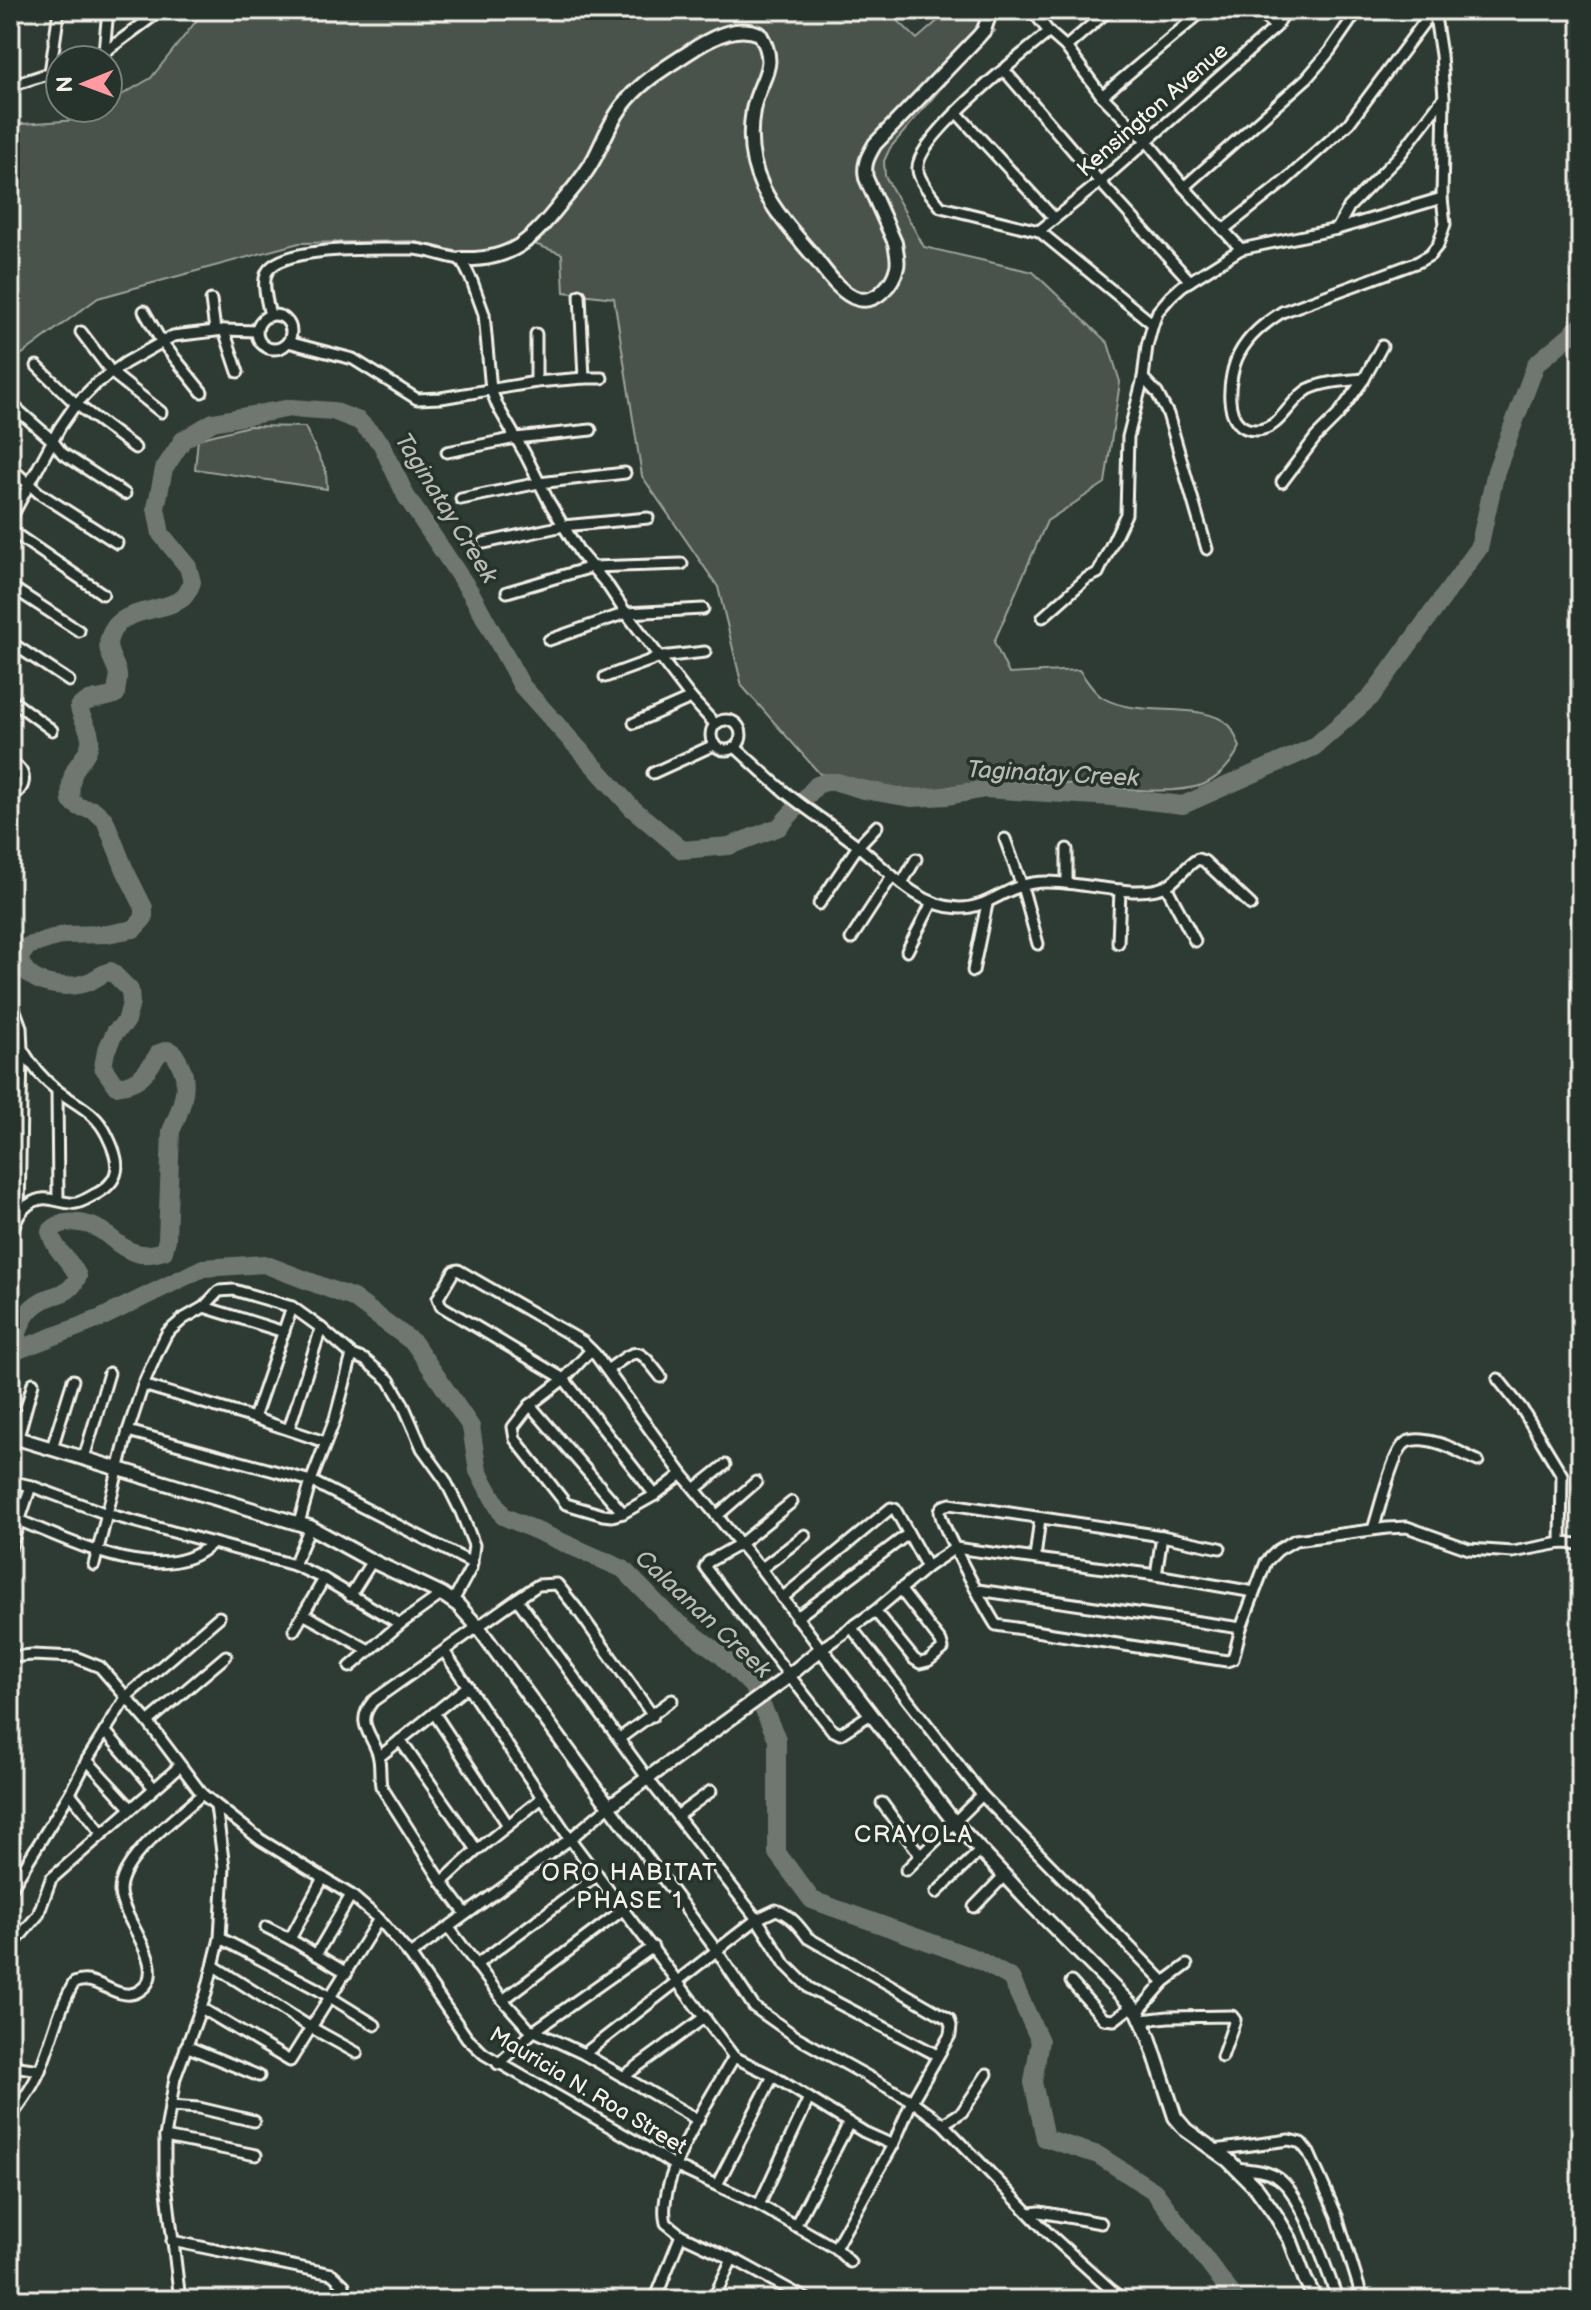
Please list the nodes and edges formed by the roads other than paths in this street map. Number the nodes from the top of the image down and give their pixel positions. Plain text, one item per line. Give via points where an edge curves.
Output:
1 (59, 10) edge
2 (108, 10) edge
3 (158, 10) edge
4 (991, 10) edge
5 (1032, 10) edge
6 (1109, 10) edge
7 (1204, 10) edge
8 (1256, 10) edge
9 (1286, 10) edge
10 (1358, 10) edge
11 (1433, 10) edge
12 (1276, 27) junction
13 (1049, 32) junction
14 (57, 44) edge
15 (105, 44) edge
16 (115, 44) edge
17 (1066, 47) junction
18 (1004, 70) junction
19 (44, 75) edge
20 (10, 86) edge
21 (1102, 96) junction
22 (1444, 97) junction
23 (956, 112) junction
24 (1146, 140) junction
25 (1100, 182) junction
26 (1184, 187) junction
27 (1442, 198) junction
28 (1054, 218) junction
29 (1337, 229) junction
30 (1223, 230) junction
31 (1039, 231) junction
32 (1241, 249) junction
33 (461, 259) junction
34 (1190, 281) junction
35 (580, 295) dead end
36 (211, 300) dead end
37 (144, 311) dead end
38 (270, 316) junction
39 (1153, 324) junction
40 (219, 330) junction
41 (257, 331) junction
42 (81, 332) dead end
43 (536, 334) dead end
44 (161, 341) junction
45 (288, 342) junction
46 (1382, 346) dead end
47 (37, 366) dead end
48 (238, 372) dead end
49 (112, 373) junction
50 (584, 378) junction
51 (602, 378) dead end
52 (1143, 378) junction
53 (1364, 379) junction
54 (536, 382) junction
55 (491, 390) junction
56 (202, 392) dead end
57 (10, 403) edge
58 (76, 404) junction
59 (161, 412) dead end
60 (591, 430) dead end
61 (516, 438) junction
62 (52, 440) junction
63 (135, 448) dead end
64 (447, 452) dead end
65 (10, 467) edge
66 (625, 473) dead end
67 (1282, 482) dead end
68 (29, 483) junction
69 (539, 483) junction
70 (125, 494) dead end
71 (461, 499) dead end
72 (648, 518) dead end
73 (10, 520) edge
74 (563, 526) junction
75 (10, 527) edge
76 (117, 543) dead end
77 (484, 543) dead end
78 (1207, 549) dead end
79 (682, 564) dead end
80 (592, 567) junction
81 (10, 586) edge
82 (507, 592) dead end
83 (103, 594) dead end
84 (703, 609) dead end
85 (626, 613) junction
86 (1043, 617) dead end
87 (79, 631) dead end
88 (549, 640) dead end
89 (10, 642) edge
90 (705, 652) dead end
91 (660, 657) junction
92 (605, 677) dead end
93 (69, 681) dead end
94 (691, 698) junction
95 (10, 699) edge
96 (634, 723) dead end
97 (715, 724) junction
98 (52, 730) dead end
99 (714, 745) junction
100 (735, 747) junction
101 (10, 762) edge
102 (653, 773) dead end
103 (10, 797) edge
104 (10, 814) edge
105 (877, 826) dead end
106 (10, 827) edge
107 (1005, 839) dead end
108 (858, 846) junction
109 (1067, 849) dead end
110 (10, 852) edge
111 (916, 859) dead end
112 (892, 876) junction
113 (902, 883) junction
114 (1067, 883) junction
115 (1022, 886) junction
116 (1166, 886) junction
117 (1120, 890) junction
118 (932, 903) junction
119 (819, 904) dead end
120 (987, 904) junction
121 (1251, 905) dead end
122 (851, 939) dead end
123 (1195, 941) dead end
124 (1118, 943) dead end
125 (1038, 944) dead end
126 (907, 951) dead end
127 (973, 971) dead end
128 (10, 997) edge
129 (10, 1049) edge
130 (22, 1049) junction
131 (57, 1090) junction
132 (58, 1199) junction
133 (19, 1214) junction
134 (10, 1236) edge
135 (204, 1307) junction
136 (292, 1307) junction
137 (321, 1328) junction
138 (284, 1332) junction
139 (591, 1350) junction
140 (352, 1355) junction
141 (607, 1370) junction
142 (109, 1373) dead end
143 (661, 1377) dead end
144 (564, 1379) junction
145 (1498, 1379) dead end
146 (73, 1380) dead end
147 (33, 1383) dead end
148 (143, 1385) junction
149 (530, 1405) junction
150 (254, 1418) junction
151 (289, 1429) junction
152 (128, 1431) junction
153 (14, 1436) edge
154 (325, 1442) junction
155 (52, 1448) junction
156 (84, 1458) junction
157 (1478, 1461) dead end
158 (725, 1465) dead end
159 (118, 1469) junction
160 (682, 1474) junction
161 (10, 1481) edge
162 (311, 1481) junction
163 (756, 1482) dead end
164 (31, 1486) junction
165 (695, 1489) junction
166 (655, 1495) junction
167 (792, 1502) dead end
168 (623, 1513) junction
169 (107, 1514) junction
170 (718, 1515) junction
171 (1040, 1518) junction
172 (20, 1521) junction
173 (304, 1525) junction
174 (1373, 1529) junction
175 (908, 1534) junction
176 (805, 1535) dead end
177 (1162, 1536) junction
178 (212, 1543) junction
179 (1561, 1543) junction
180 (740, 1544) junction
181 (1581, 1544) edge
182 (955, 1548) junction
183 (1220, 1548) dead end
184 (10, 1549) edge
185 (99, 1551) junction
186 (1035, 1558) junction
187 (372, 1561) junction
188 (472, 1563) junction
189 (94, 1565) dead end
190 (294, 1565) junction
191 (927, 1567) junction
192 (761, 1569) junction
193 (1156, 1575) junction
194 (324, 1579) junction
195 (900, 1589) junction
196 (978, 1590) junction
197 (1254, 1592) junction
198 (350, 1596) junction
199 (448, 1598) junction
200 (782, 1598) junction
201 (517, 1599) junction
202 (875, 1611) junction
203 (305, 1615) junction
204 (219, 1617) dead end
205 (796, 1618) junction
206 (400, 1624) junction
207 (478, 1627) junction
208 (851, 1627) junction
209 (1241, 1628) junction
210 (294, 1630) dead end
211 (821, 1649) junction
212 (369, 1650) junction
213 (444, 1651) junction
214 (226, 1656) dead end
215 (10, 1657) edge
216 (350, 1667) dead end
217 (785, 1679) junction
218 (468, 1686) junction
219 (127, 1696) junction
220 (672, 1700) dead end
221 (434, 1713) junction
222 (871, 1714) junction
223 (653, 1716) junction
224 (148, 1722) junction
225 (105, 1731) junction
226 (620, 1738) junction
227 (400, 1740) junction
228 (379, 1757) junction
229 (87, 1760) junction
230 (180, 1766) junction
231 (648, 1779) junction
232 (154, 1788) junction
233 (711, 1791) dead end
234 (70, 1793) junction
235 (202, 1794) junction
236 (982, 1795) junction
237 (542, 1798) junction
238 (882, 1803) dead end
239 (216, 1806) junction
240 (609, 1806) junction
241 (131, 1808) junction
242 (677, 1816) junction
243 (954, 1822) junction
244 (508, 1825) junction
245 (102, 1833) junction
246 (570, 1839) junction
247 (477, 1850) junction
248 (980, 1851) junction
249 (920, 1855) junction
250 (906, 1870) dead end
251 (598, 1875) junction
252 (1004, 1876) junction
253 (323, 1878) junction
254 (442, 1882) junction
255 (10, 1890) edge
256 (936, 1893) dead end
257 (351, 1895) junction
258 (974, 1907) dead end
259 (624, 1909) junction
260 (466, 1914) junction
261 (379, 1919) junction
262 (757, 1919) junction
263 (266, 1927) dead end
264 (449, 1928) junction
265 (220, 1938) junction
266 (290, 1939) junction
267 (653, 1947) junction
268 (10, 1948) edge
269 (717, 1951) junction
270 (316, 1955) junction
271 (410, 1955) junction
272 (476, 1965) junction
273 (1187, 1965) dead end
274 (214, 1966) junction
275 (347, 1973) junction
276 (677, 1981) junction
277 (1071, 1982) dead end
278 (1164, 1982) junction
279 (331, 1998) junction
280 (503, 2000) junction
281 (201, 2008) junction
282 (1138, 2013) junction
283 (705, 2017) junction
284 (375, 2025) dead end
285 (310, 2027) junction
286 (534, 2031) junction
287 (186, 2046) junction
288 (357, 2053) dead end
289 (584, 2054) junction
290 (937, 2055) junction
291 (734, 2057) junction
292 (1222, 2057) dead end
293 (10, 2060) edge
294 (498, 2064) junction
295 (40, 2070) junction
296 (987, 2074) dead end
297 (259, 2076) dead end
298 (773, 2076) junction
299 (623, 2077) junction
300 (809, 2098) junction
301 (912, 2101) junction
302 (170, 2106) junction
303 (10, 2118) edge
304 (698, 2120) junction
305 (254, 2121) dead end
306 (849, 2123) junction
307 (943, 2124) junction
308 (165, 2137) junction
309 (893, 2145) junction
310 (1214, 2150) junction
311 (256, 2155) dead end
312 (675, 2166) junction
313 (1236, 2168) junction
314 (717, 2185) junction
315 (759, 2205) junction
316 (1030, 2213) junction
317 (1101, 2223) dead end
318 (795, 2226) junction
319 (681, 2235) junction
320 (172, 2241) junction
321 (835, 2248) junction
322 (732, 2259) junction
323 (850, 2262) dead end
324 (1119, 2297) dead end
325 (180, 2300) edge
326 (346, 2300) edge
327 (655, 2300) edge
328 (713, 2300) edge
329 (808, 2300) edge
330 (1316, 2300) edge
331 (1338, 2300) edge
332 (1363, 2300) edge

1 - 14 street
2 - 15 street
3 - 16 street
4 - 33 street via 984,30 867,156 866,178 897,254 897,268 871,299 851,296 835,282 761,187 752,141 754,108 770,56 760,34 749,30 703,44 641,86 618,112 581,179 529,241 497,257
5 - 13 street
6 - 17 street
7 - 21 street
8 - 12 street
9 - 12 street, Kensington Avenue
10 - 26 street via 1307,78
11 - 22 street
11 - 30 street via 1349,123
12 - 24 street, Kensington Avenue
13 - 17 street
13 - 18 street
17 - 21 street
18 - 23 street
18 - 25 street
19 - 20 street
21 - 24 street
22 - 27 street
22 - 29 street via 1399,156 1354,200
23 - 28 street
23 - 31 street via 917,167 937,202 950,210
24 - 25 street, Kensington Avenue
24 - 26 street
25 - 28 street, Kensington Avenue
25 - 34 street
26 - 30 street
27 - 29 street
27 - 53 street via 1445,224 1430,255 1264,323 1239,354 1229,392 1232,412 1246,428 1258,430 1269,427 1307,391
28 - 31 street, Kensington Avenue
29 - 32 street
30 - 32 street
31 - 39 street
32 - 34 street
33 - 38 street via 428,250 300,254 267,272
33 - 55 street via 484,314
34 - 39 street via 1158,311
35 - 50 street
36 - 40 street
37 - 44 street
38 - 41 street
38 - 45 street via 289,324
39 - 52 street
40 - 41 street
40 - 44 street
40 - 48 street
41 - 45 street via 267,348 279,349
42 - 49 street
43 - 54 street
44 - 49 street
44 - 56 street
45 - 55 street via 353,359 417,399
46 - 53 street
47 - 58 street
49 - 58 street
49 - 59 street
50 - 51 street
50 - 54 street
52 - 78 street via 1168,414
52 - 86 street via 1128,437 1126,514 1098,573
53 - 67 street
54 - 55 street
55 - 61 street
57 - 62 street
58 - 62 street
58 - 63 street
60 - 61 street
61 - 64 street
61 - 69 street
62 - 68 street
62 - 70 street via 62,453
65 - 68 street
66 - 69 street
68 - 73 street
68 - 76 street
69 - 71 street
69 - 74 street
72 - 74 street
74 - 77 street
74 - 80 street
75 - 83 street
79 - 80 street
80 - 82 street
80 - 85 street
81 - 87 street
84 - 85 street
85 - 88 street
85 - 91 street
89 - 93 street
90 - 91 street
91 - 92 street
91 - 94 street
94 - 96 street
94 - 97 street
95 - 98 street
97 - 99 street
97 - 100 street via 724,720 737,725 740,739
99 - 100 street
99 - 102 street
100 - 108 street
101 - 103 street via 22,771 24,782
104 - 106 street
105 - 108 street
106 - 110 street
107 - 115 street
108 - 112 street
108 - 119 street
109 - 114 street
111 - 113 street
112 - 113 street
112 - 122 street
113 - 118 street
114 - 115 street
114 - 117 street
115 - 120 street
115 - 125 street
116 - 117 street
116 - 121 street via 1198,859
116 - 123 street
117 - 124 street
118 - 120 street via 960,908
118 - 126 street
120 - 127 street
128 - 130 street
129 - 130 street
130 - 131 street
130 - 133 street
131 - 132 street
131 - 132 street via 95,1116 118,1168 113,1180 89,1198 77,1203
132 - 133 street via 39,1199
133 - 134 street
135 - 136 street via 224,1289
135 - 138 street
135 - 148 street via 167,1333
136 - 137 street
136 - 138 street
137 - 140 street
137 - 151 street
138 - 150 street
139 - 141 street
139 - 144 street
139 - 144 street via 458,1270 453,1273 438,1298 441,1306
140 - 154 street
140 - 188 street via 389,1380 402,1402 422,1448 461,1512 474,1545
141 - 143 street via 638,1352
141 - 160 street
142 - 156 street
144 - 149 street
144 - 166 street
145 - 179 street via 1562,1475
146 - 155 street
147 - 153 street
148 - 150 street
148 - 152 street
149 - 168 street
149 - 168 street via 513,1427 515,1439 566,1504 603,1515
150 - 151 street
151 - 154 street
152 - 159 street
152 - 162 street
153 - 155 street
154 - 162 street
155 - 156 street
156 - 159 street
157 - 174 street via 1440,1443 1409,1440 1398,1450
158 - 165 street
159 - 169 street
159 - 173 street
160 - 165 street
160 - 166 street
161 - 164 street
162 - 173 street
162 - 188 street
163 - 170 street
164 - 169 street
164 - 172 street
165 - 170 street
166 - 168 street
167 - 180 street
169 - 178 street
169 - 185 street
170 - 180 street
171 - 177 street
171 - 182 street via 944,1505 940,1516
171 - 186 street
172 - 184 street
172 - 185 street
173 - 187 street
173 - 190 street
174 - 179 street via 1407,1527 1455,1546 1492,1551
174 - 197 street via 1287,1544 1266,1562
175 - 191 street
175 - 200 street via 895,1509 889,1509
175 - 205 street
176 - 192 street
177 - 183 street
177 - 193 street
178 - 185 street via 191,1558 170,1562 139,1562
178 - 190 street
179 - 181 street
180 - 192 street
180 - 217 street via 705,1567
182 - 186 street
182 - 191 street
182 - 196 street
185 - 189 street
186 - 193 street
187 - 198 street
187 - 199 street
188 - 199 street
190 - 194 street
191 - 195 street
192 - 200 street
193 - 197 street
194 - 198 street
194 - 203 street
195 - 202 street
195 - 202 street via 943,1649 920,1663
196 - 209 street
196 - 209 street via 999,1626 1227,1661 1233,1659
197 - 209 street
198 - 206 street
199 - 206 street
199 - 207 street
200 - 205 street
201 - 207 street
201 - 223 street via 538,1585 557,1584
201 - 226 street
202 - 208 street
203 - 210 street
203 - 212 street
204 - 219 street
205 - 211 street
206 - 212 street
207 - 213 street
207 - 240 street
208 - 211 street
208 - 236 street
211 - 217 street
211 - 222 street
212 - 216 street
213 - 218 street
213 - 228 street via 366,1710 365,1728
214 - 224 street
215 - 219 street, Mauricia N. Roa Street via 77,1657 100,1667
217 - 222 street via 836,1734
217 - 231 street
218 - 221 street
218 - 237 street
219 - 224 street, Mauricia N. Roa Street
219 - 225 street
220 - 223 street
221 - 227 street
221 - 244 street
222 - 243 street
223 - 226 street
224 - 230 street, Mauricia N. Roa Street
225 - 229 street
225 - 232 street
226 - 231 street
227 - 228 street
227 - 247 street
228 - 254 street via 381,1786
229 - 234 street
229 - 241 street
230 - 232 street
230 - 235 street, Mauricia N. Roa Street
231 - 240 street
231 - 242 street
232 - 241 street
233 - 242 street
234 - 245 street
234 - 255 street
235 - 239 street, Mauricia N. Roa Street
235 - 295 street via 151,1838 122,1876 120,1894 148,1955 148,1980 132,1994 88,1980 74,1983
236 - 243 street
236 - 278 street
237 - 244 street
237 - 246 street
238 - 249 street
239 - 253 street, Mauricia N. Roa Street
239 - 265 street via 224,1867
240 - 246 street
240 - 269 street
241 - 245 street
242 - 262 street
243 - 248 street
243 - 249 street
244 - 247 street
245 - 268 street via 51,1879 38,1915
246 - 251 street
246 - 260 street
247 - 254 street
248 - 252 street
248 - 256 street
249 - 250 street
251 - 259 street
251 - 272 street
252 - 258 street
252 - 282 street
253 - 257 street, Mauricia N. Roa Street
253 - 266 street
254 - 260 street
257 - 261 street, Mauricia N. Roa Street
257 - 270 street
259 - 267 street
259 - 280 street
260 - 264 street
261 - 271 street, Mauricia N. Roa Street
261 - 275 street
262 - 269 street
262 - 290 street via 786,1965 809,1988
262 - 290 street via 776,1910 785,1912 808,1938 949,2019 950,2035
263 - 266 street
264 - 271 street
264 - 272 street
265 - 274 street
265 - 279 street
266 - 270 street
267 - 276 street
267 - 286 street
269 - 276 street
269 - 301 street via 754,2007 774,2023
270 - 275 street
271 - 294 street, Mauricia N. Roa Street via 467,2038
272 - 280 street
273 - 278 street
274 - 281 street
274 - 285 street
275 - 279 street
276 - 283 street
276 - 289 street
277 - 282 street via 1104,2019
278 - 282 street
279 - 284 street
279 - 285 street
280 - 286 street
281 - 285 street via 290,2061
281 - 287 street
282 - 292 street via 1232,2016
282 - 310 street via 1175,2117
283 - 291 street
283 - 299 street
285 - 288 street
286 - 289 street
286 - 294 street
287 - 297 street
287 - 302 street
289 - 299 street
290 - 301 street
291 - 298 street
291 - 304 street
293 - 295 street
294 - 312 street, Mauricia N. Roa Street
295 - 303 street
296 - 307 street via 962,2112
298 - 300 street
298 - 314 street
299 - 304 street
300 - 306 street
300 - 315 street
301 - 307 street
301 - 309 street
302 - 305 street
302 - 308 street
304 - 312 street
306 - 309 street
306 - 318 street
307 - 316 street
308 - 311 street
308 - 320 street
309 - 321 street
310 - 313 street
310 - 332 street via 1301,2143 1337,2216
312 - 314 street, Mauricia N. Roa Street
312 - 319 street via 663,2205 666,2223
313 - 330 street via 1275,2214
313 - 331 street via 1269,2174 1291,2190
314 - 315 street, Mauricia N. Roa Street
315 - 318 street, Mauricia N. Roa Street
316 - 317 street
316 - 324 street
318 - 321 street, Mauricia N. Roa Street
319 - 322 street
319 - 327 street
320 - 325 street
320 - 326 street via 332,2274 344,2285
321 - 323 street, Mauricia N. Roa Street
322 - 328 street
322 - 329 street

